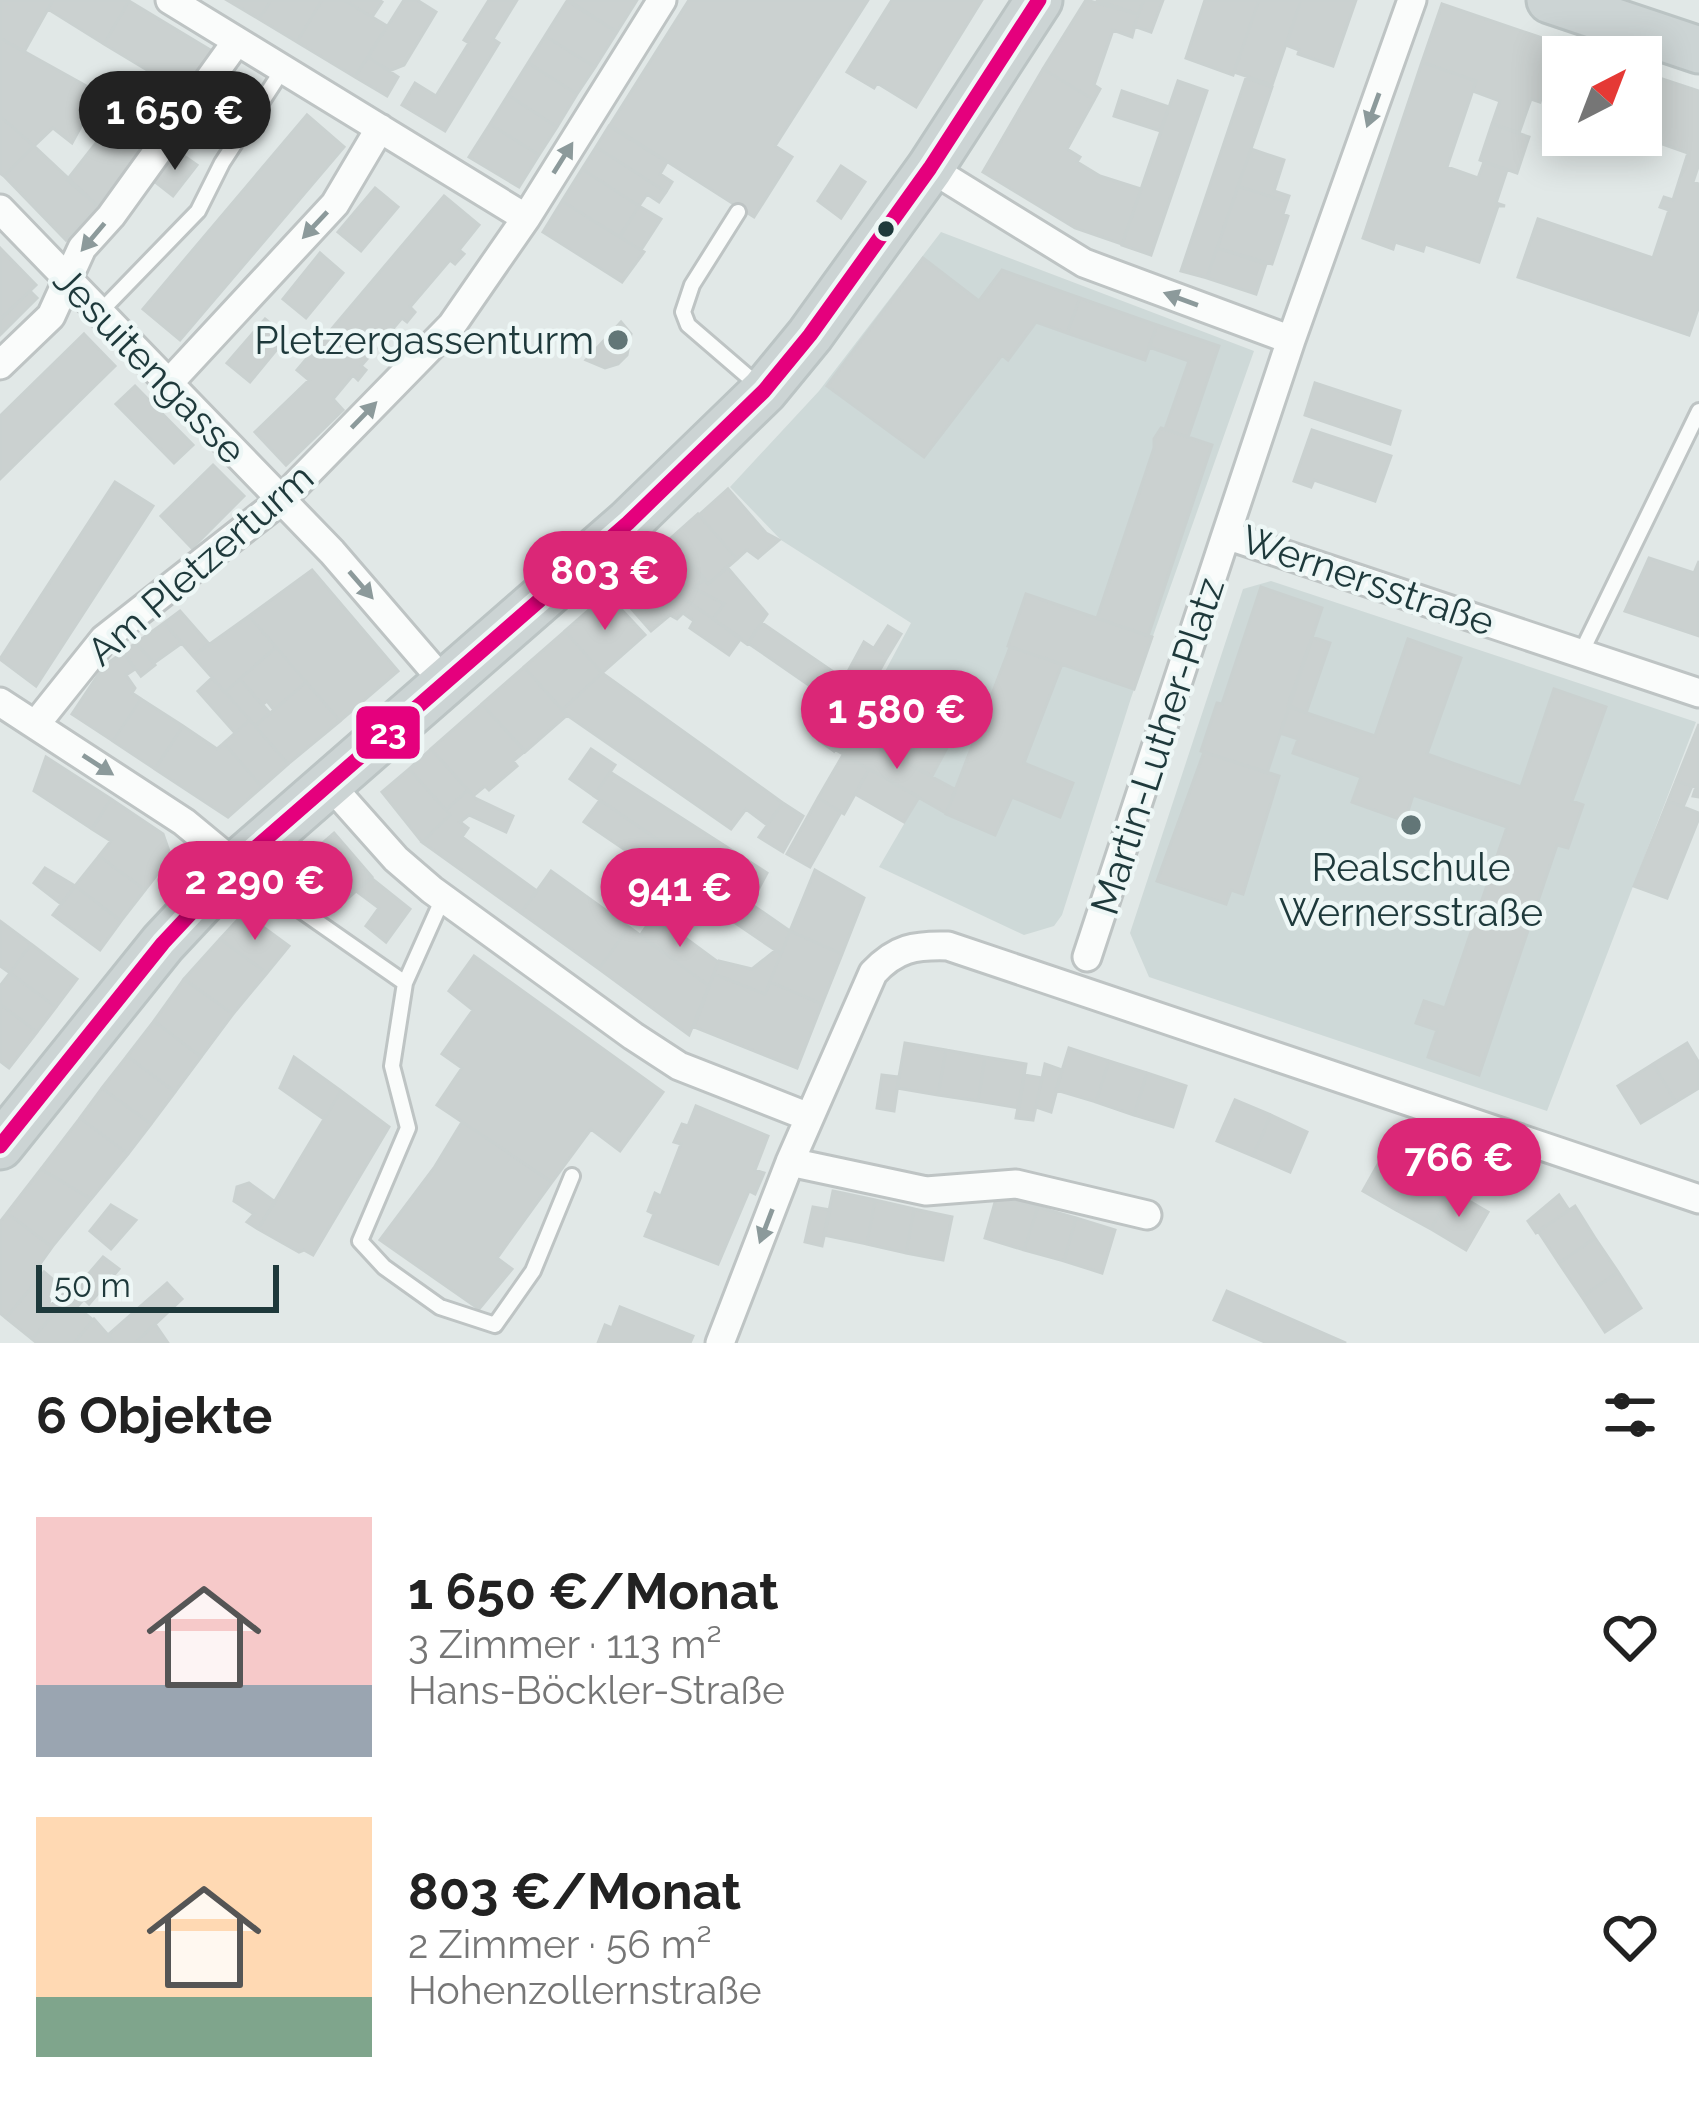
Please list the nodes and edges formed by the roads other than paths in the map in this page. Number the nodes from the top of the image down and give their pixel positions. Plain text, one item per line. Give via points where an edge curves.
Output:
1 (170, 0) edge
2 (662, 0) edge
3 (1040, 0) edge
4 (1412, 0) edge
5 (1550, 0) edge
6 (237, 41) junction
7 (1699, 50) edge
8 (283, 69) junction
9 (380, 128) junction
10 (930, 168) junction
11 (0, 209) edge
12 (738, 212) dead end
13 (526, 218) junction
14 (68, 277) junction
15 (100, 312) junction
16 (1291, 340) junction
17 (0, 365) edge
18 (167, 385) junction
19 (764, 391) junction
20 (1699, 411) edge
21 (280, 501) junction
22 (1226, 535) junction
23 (1580, 653) junction
24 (445, 682) junction
25 (1699, 693) edge
26 (0, 702) edge
27 (36, 724) junction
28 (331, 786) junction
29 (236, 865) junction
30 (443, 898) junction
31 (1087, 957) dead end
32 (405, 983) junction
33 (809, 1117) junction
34 (0, 1145) edge
35 (790, 1162) junction
36 (572, 1176) dead end
37 (1699, 1199) edge
38 (1148, 1215) dead end
39 (720, 1343) edge

1 - 6 street
13 -> 2 street, Am Pletzerturm
3 - 10 main road
4 -> 16 street, Wernersstraße
5 - 7 main road
6 - 8 street
6 -> 14 street
8 - 9 street
8 - 15 lane via 198,211
9 - 13 street
9 -> 18 street via 335,204
16 -> 10 street via 1084,263
10 - 19 main road
11 - 14 street, Jesuitengasse
12 - 19 lane via 682,312
21 -> 13 street, Am Pletzerturm via 452,325
14 - 15 street, Jesuitengasse
14 - 17 street via 51,316
15 - 18 street, Jesuitengasse
16 - 22 street, Wernersstraße
18 - 21 street, Jesuitengasse
19 - 24 main road
20 - 23 lane
21 -> 24 street, Jesuitengasse
21 - 27 street, Am Pletzerturm via 104,639
22 - 23 street, Wernersstraße
22 - 31 street, Martin-Luther-Platz
23 - 25 street, Wernersstraße
24 - 28 main road
26 - 27 street
27 -> 29 street
28 - 29 main road
28 - 30 street
29 - 32 lane
29 - 34 main road
30 - 32 lane
30 - 33 street via 679,1066
32 - 36 lane via 392,1066 408,1128 359,1241 440,1307 495,1325 533,1271
33 - 35 street
33 - 37 street via 873,973 892,953 948,946
35 - 38 street via 926,1191 1016,1184
35 -> 39 street

